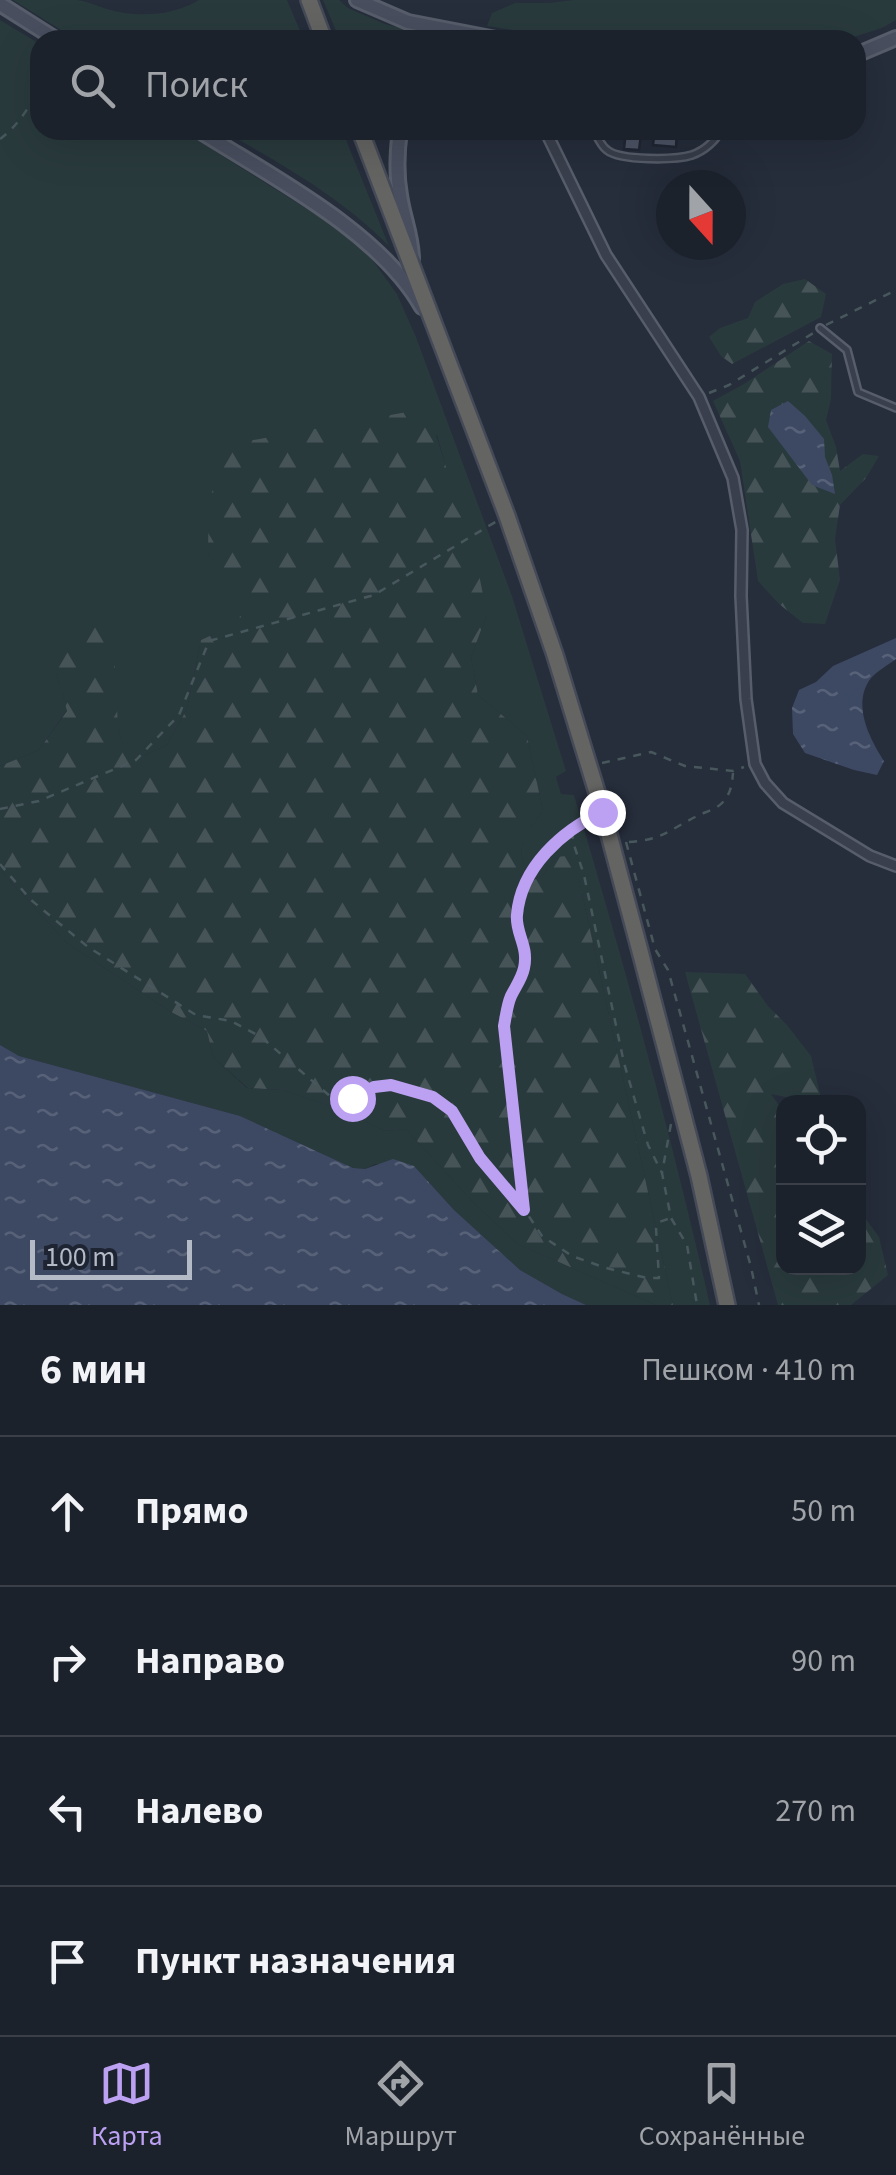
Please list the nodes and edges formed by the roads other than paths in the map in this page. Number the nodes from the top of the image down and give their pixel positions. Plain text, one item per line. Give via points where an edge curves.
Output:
1 (309, 0) edge
2 (358, 0) edge
3 (0, 4) edge
4 (41, 30) edge
5 (320, 30) edge
6 (449, 30) edge
7 (896, 38) edge
8 (866, 51) edge
9 (214, 140) edge
10 (364, 140) edge
11 (399, 140) edge
12 (551, 140) edge
13 (600, 140) edge
14 (716, 140) edge
15 (412, 262) junction
16 (820, 328) road end
17 (446, 354) junction
18 (896, 408) edge
19 (896, 866) edge
20 (726, 1305) edge

1 - 5 highway
2 - 6 main road via 408,22
3 - 4 main road
7 - 8 main road
9 - 17 main road via 339,220 380,256 406,282
10 - 15 highway
11 - 15 main road
12 - 19 street via 606,255 699,397 733,478 755,764 783,803
13 - 14 lane via 607,151 643,158 691,155
15 - 17 highway
16 - 18 lane via 848,350 858,392
17 - 20 highway via 589,764 700,1176

